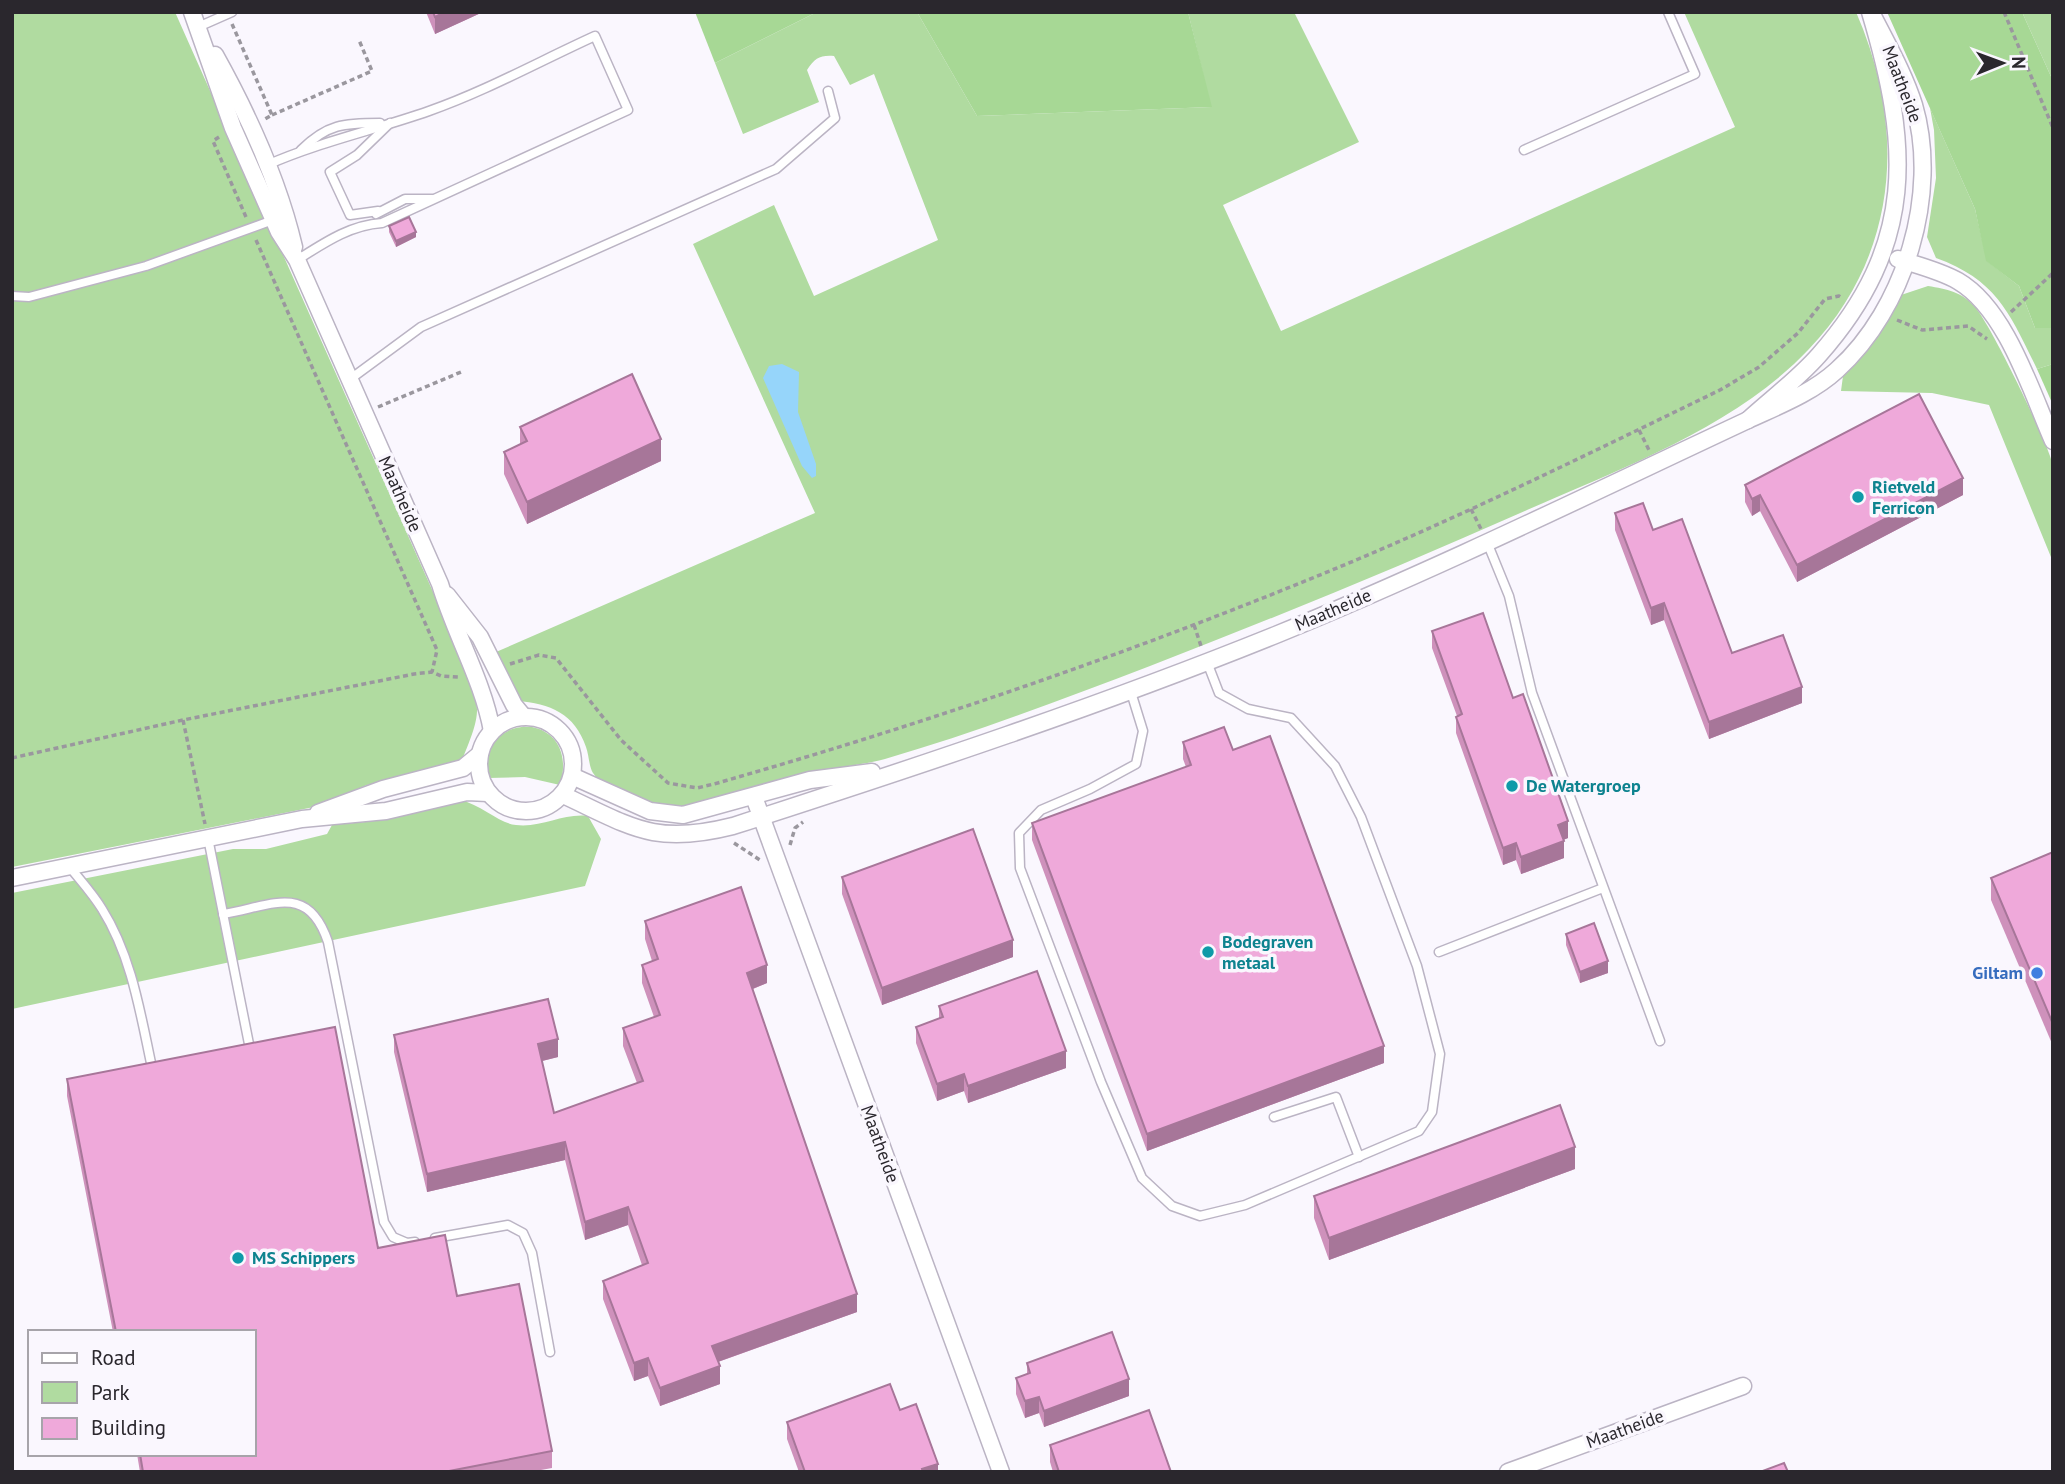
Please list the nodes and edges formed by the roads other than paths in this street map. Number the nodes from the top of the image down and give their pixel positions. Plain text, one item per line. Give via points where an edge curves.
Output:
1 (232, 12) edge
2 (1668, 12) edge
3 (1871, 12) edge
4 (198, 26) edge
5 (828, 91) dead end
6 (390, 123) junction
7 (301, 150) junction
8 (1524, 150) dead end
9 (268, 164) junction
10 (252, 171) junction
11 (433, 200) junction
12 (378, 211) junction
13 (280, 217) junction
14 (367, 224) junction
15 (1883, 253) junction
16 (297, 260) junction
17 (1906, 261) junction
18 (12, 296) edge
19 (349, 380) junction
20 (1748, 420) junction
21 (2053, 440) edge
22 (1488, 542) junction
23 (440, 584) junction
24 (1207, 661) junction
25 (1130, 689) junction
26 (524, 717) junction
27 (492, 731) junction
28 (480, 754) junction
29 (905, 767) junction
30 (572, 776) junction
31 (488, 793) junction
32 (563, 795) junction
33 (754, 797) junction
34 (761, 817) junction
35 (303, 820) junction
36 (208, 838) junction
37 (69, 866) junction
38 (12, 878) edge
39 (1604, 888) junction
40 (223, 914) junction
41 (1439, 951) dead end
42 (1660, 1041) dead end
43 (250, 1049) edge
44 (151, 1063) edge
45 (1273, 1117) dead end
46 (1359, 1157) junction
47 (550, 1352) dead end
48 (1743, 1386) dead end
49 (1001, 1472) edge
50 (1508, 1472) edge

1 - 4 lane
2 - 8 lane via 1695,74
3 - 15 street, Maatheide via 1898,133 1898,191
3 - 17 street, Maatheide via 1914,103 1920,132 1922,177
4 - 9 street, Maatheide via 241,103
4 - 10 street, Maatheide via 217,88
5 - 19 lane via 835,118 776,169 421,327
6 - 7 lane
6 - 7 lane via 345,123 317,135
6 - 11 lane via 431,111 595,36 628,110
6 - 12 lane via 357,155 330,172 350,215
7 - 9 lane
9 - 10 lane
9 - 13 street, Maatheide
10 - 13 street, Maatheide
11 - 12 lane via 405,199
11 - 14 lane via 382,223
12 - 14 lane
13 - 16 street, Maatheide
13 - 18 lane via 146,266 29,297
14 - 16 lane
15 - 17 street
15 - 20 street, Maatheide via 1856,307 1818,357
16 - 19 street, Maatheide
17 - 20 street, Maatheide via 1867,336 1836,371 1797,397
17 - 21 street via 1957,280 1982,299
19 - 23 street, Maatheide
20 - 22 street, Maatheide
22 - 24 street, Maatheide
22 - 39 lane via 1509,596 1531,694
23 - 26 street via 480,636
23 - 27 street, Maatheide
24 - 25 street, Maatheide
24 - 46 lane via 1219,693 1248,709 1291,718 1335,766 1361,817 1420,977 1440,1054 1432,1112 1419,1131
25 - 29 street, Maatheide
25 - 46 lane via 1143,731 1136,764 1041,810 1019,833 1020,868 1142,1178 1172,1206 1200,1216 1245,1205
26 - 27 street
26 - 30 street via 548,722 561,732 574,760
27 - 28 street
28 - 31 street via 479,767
28 - 35 street via 463,768 383,789
29 - 33 street, Maatheide via 810,780
29 - 34 street, Maatheide
30 - 32 street
30 - 33 street, Maatheide via 650,811 695,814
31 - 32 street via 511,810 525,812 552,804
31 - 35 street via 467,792 386,811
32 - 34 street, Maatheide via 644,832 699,835
33 - 34 street, Maatheide
34 - 49 street, Maatheide
35 - 36 street
36 - 37 street
36 - 40 lane
37 - 38 street
37 - 44 lane via 102,909 119,942 134,984
39 - 41 lane
39 - 42 lane
40 - 43 lane
40 - 47 lane via 296,901 321,919 384,1222 393,1237 407,1243 508,1225 523,1233
45 - 46 lane via 1336,1097
48 - 50 street, Maatheide

